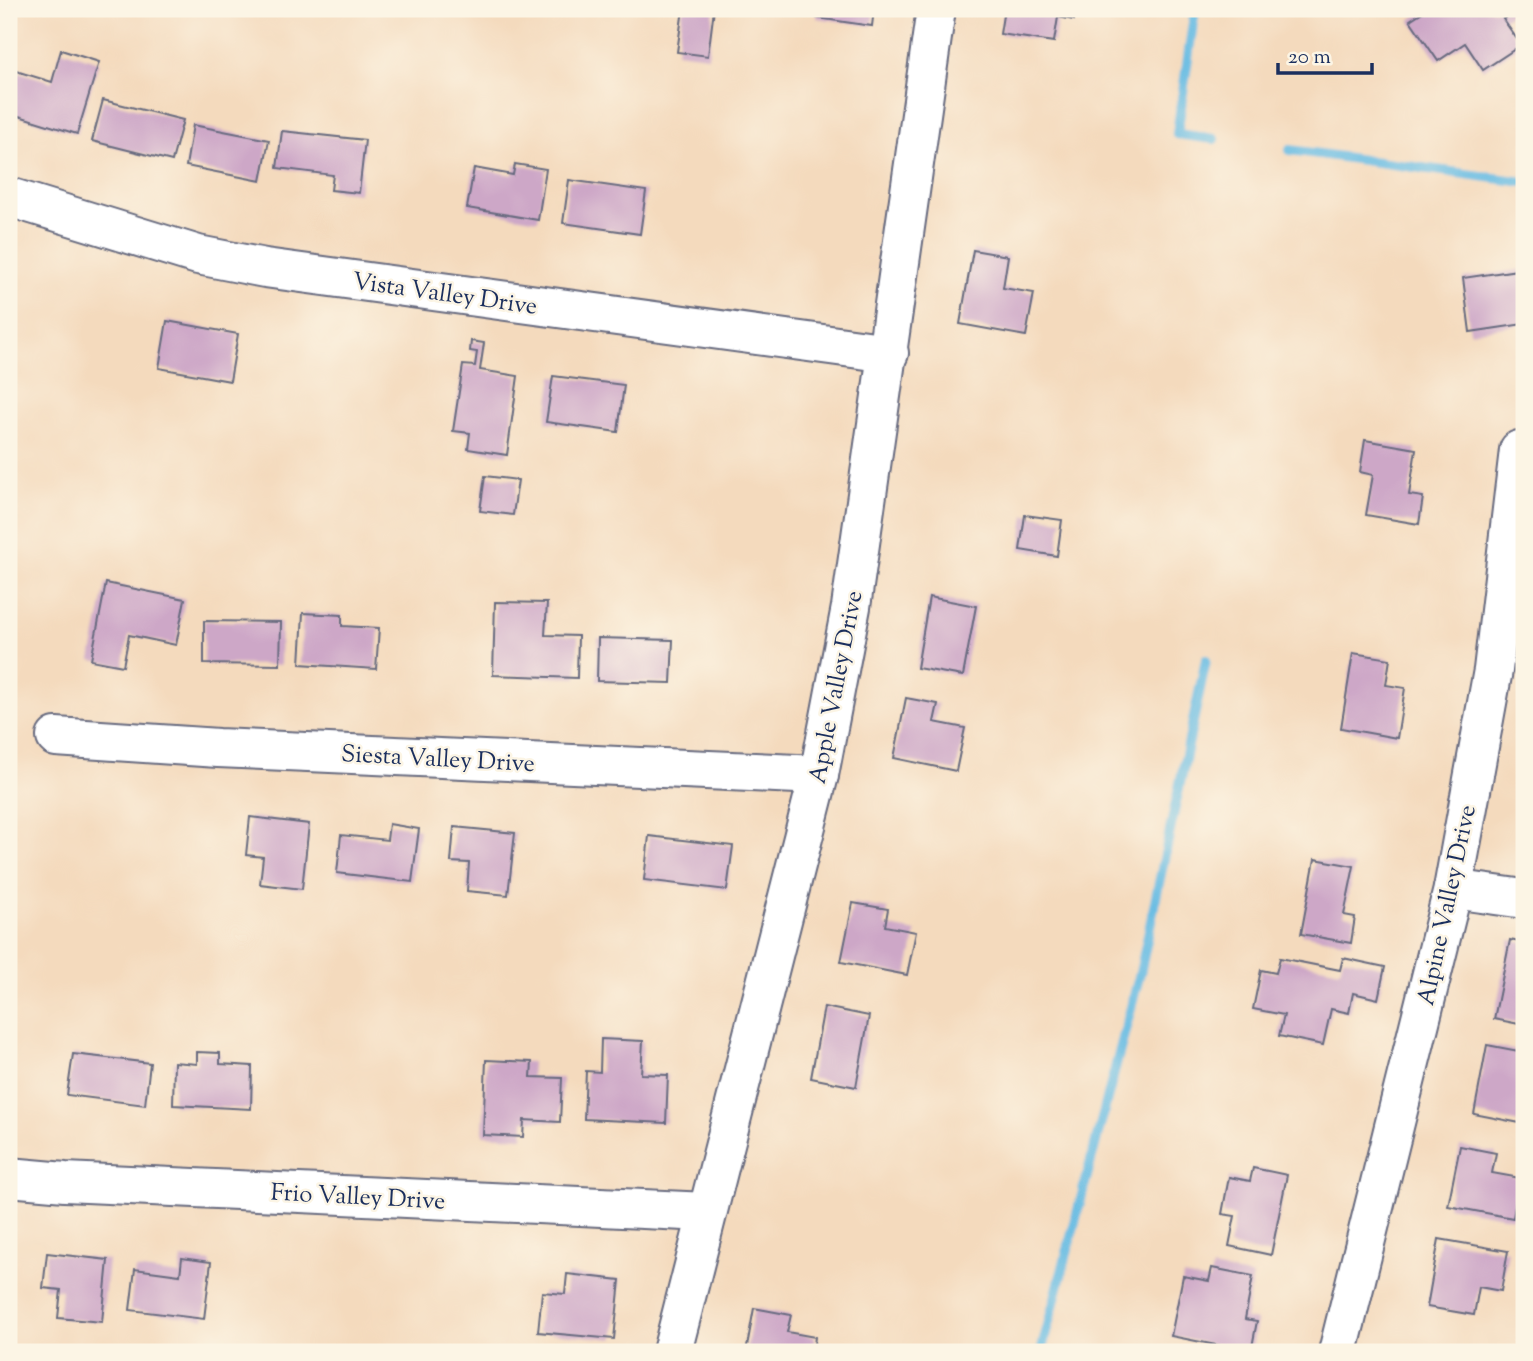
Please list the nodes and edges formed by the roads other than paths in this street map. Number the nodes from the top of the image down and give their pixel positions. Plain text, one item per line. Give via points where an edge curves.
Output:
1 (936, 9) edge
2 (9, 197) edge
3 (889, 353) junction
4 (1522, 451) edge
5 (56, 737) dead end
6 (819, 775) junction
7 (1453, 889) junction
8 (1524, 899) edge
9 (9, 1177) edge
10 (707, 1212) junction
11 (672, 1352) edge
12 (1338, 1352) edge

1 - 3 street, Apple Valley Drive
2 - 3 street, Vista Valley Drive via 198,256 265,268
3 - 6 street, Apple Valley Drive via 851,607
4 - 7 street, Alpine Valley Drive via 1493,670
5 - 6 street, Siesta Valley Drive
6 - 10 street, Apple Valley Drive
7 - 8 street
7 - 12 street, Alpine Valley Drive
9 - 10 street, Frio Valley Drive
10 - 11 street, Apple Valley Drive

